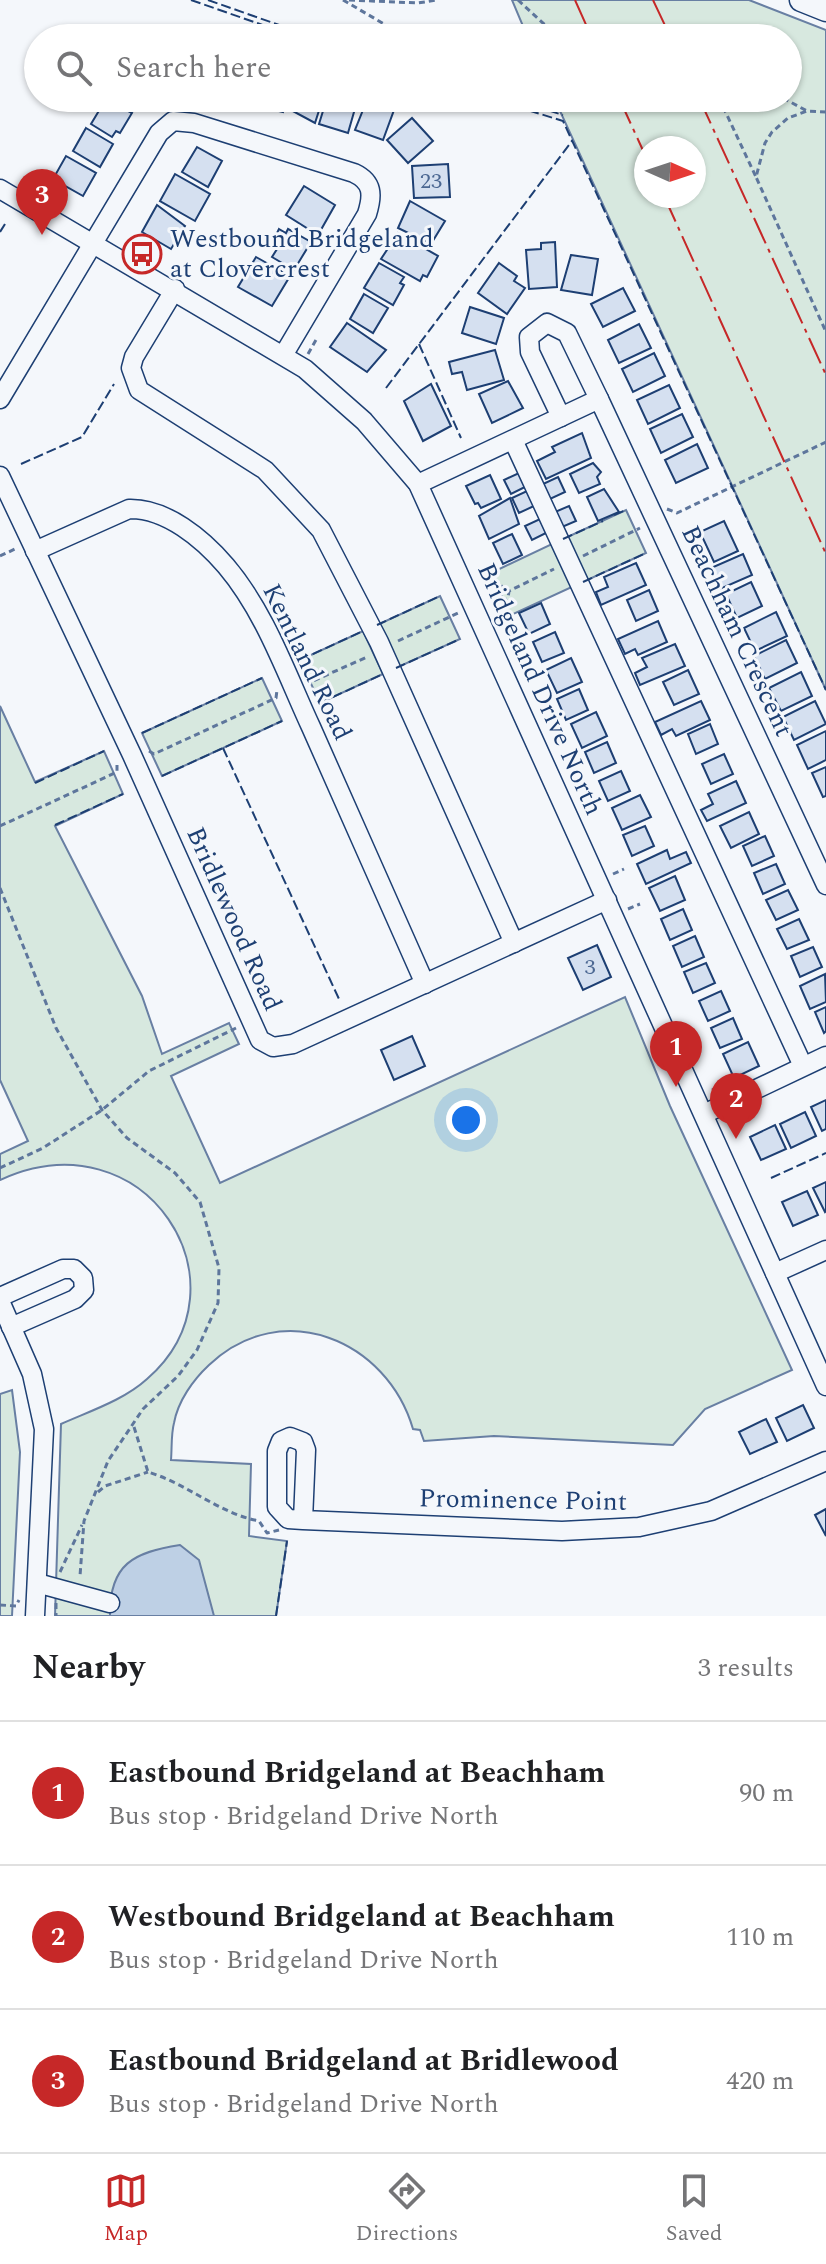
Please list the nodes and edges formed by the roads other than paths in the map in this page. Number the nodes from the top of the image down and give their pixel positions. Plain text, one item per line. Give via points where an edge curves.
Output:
1 (801, 0) edge
2 (826, 10) edge
3 (0, 189) edge
4 (93, 243) junction
5 (175, 289) junction
6 (284, 354) junction
7 (0, 399) edge
8 (599, 399) junction
9 (561, 417) junction
10 (513, 440) junction
11 (0, 476) edge
12 (418, 484) junction
13 (35, 551) junction
14 (826, 885) edge
15 (607, 900) junction
16 (514, 943) junction
17 (425, 984) junction
18 (826, 1056) edge
19 (803, 1066) junction
20 (704, 1114) junction
21 (826, 1250) edge
22 (775, 1273) junction
23 (0, 1299) edge
24 (11, 1327) junction
25 (826, 1386) edge
26 (826, 1461) edge
27 (303, 1520) dead end
28 (37, 1583) junction
29 (110, 1603) dead end
30 (35, 1616) edge

1 - 2 main road
3 - 4 street, Bridgeland Drive North
4 - 5 street, Bridgeland Drive North
4 - 6 street via 159,133 173,121 194,123 366,179 371,190 367,214
4 - 7 street
5 - 6 street, Bridgeland Drive North
5 - 16 street via 134,357 131,368 139,390 240,451 298,501 334,552
6 - 12 street, Bridgeland Drive North via 338,395
8 - 9 street
8 - 9 street, Beachham Crescent via 567,333 547,323 529,337 530,352
8 - 14 street, Beachham Crescent
9 - 10 street
10 - 12 street
10 - 19 street
11 - 13 street, Bridlewood Road
12 - 15 street, Bridgeland Drive North
13 - 17 street, Kentland Road via 129,509 140,509 173,522 227,567 291,682
13 - 17 street, Bridlewood Road via 260,1040 273,1047 293,1044
15 - 16 street, Bridlewood Road
15 - 20 street, Bridgeland Drive North
16 - 17 street, Bridlewood Road
18 - 19 street
19 - 20 street
20 - 22 street, Bridgeland Drive North
21 - 22 street
22 - 25 street, Bridgeland Drive North
23 - 24 street
23 - 24 street via 63,1269 74,1269 83,1278 84,1290 75,1299
24 - 28 street via 32,1374 44,1429
26 - 27 street, Prominence Point via 711,1511 626,1529
28 - 29 street
28 - 30 street

